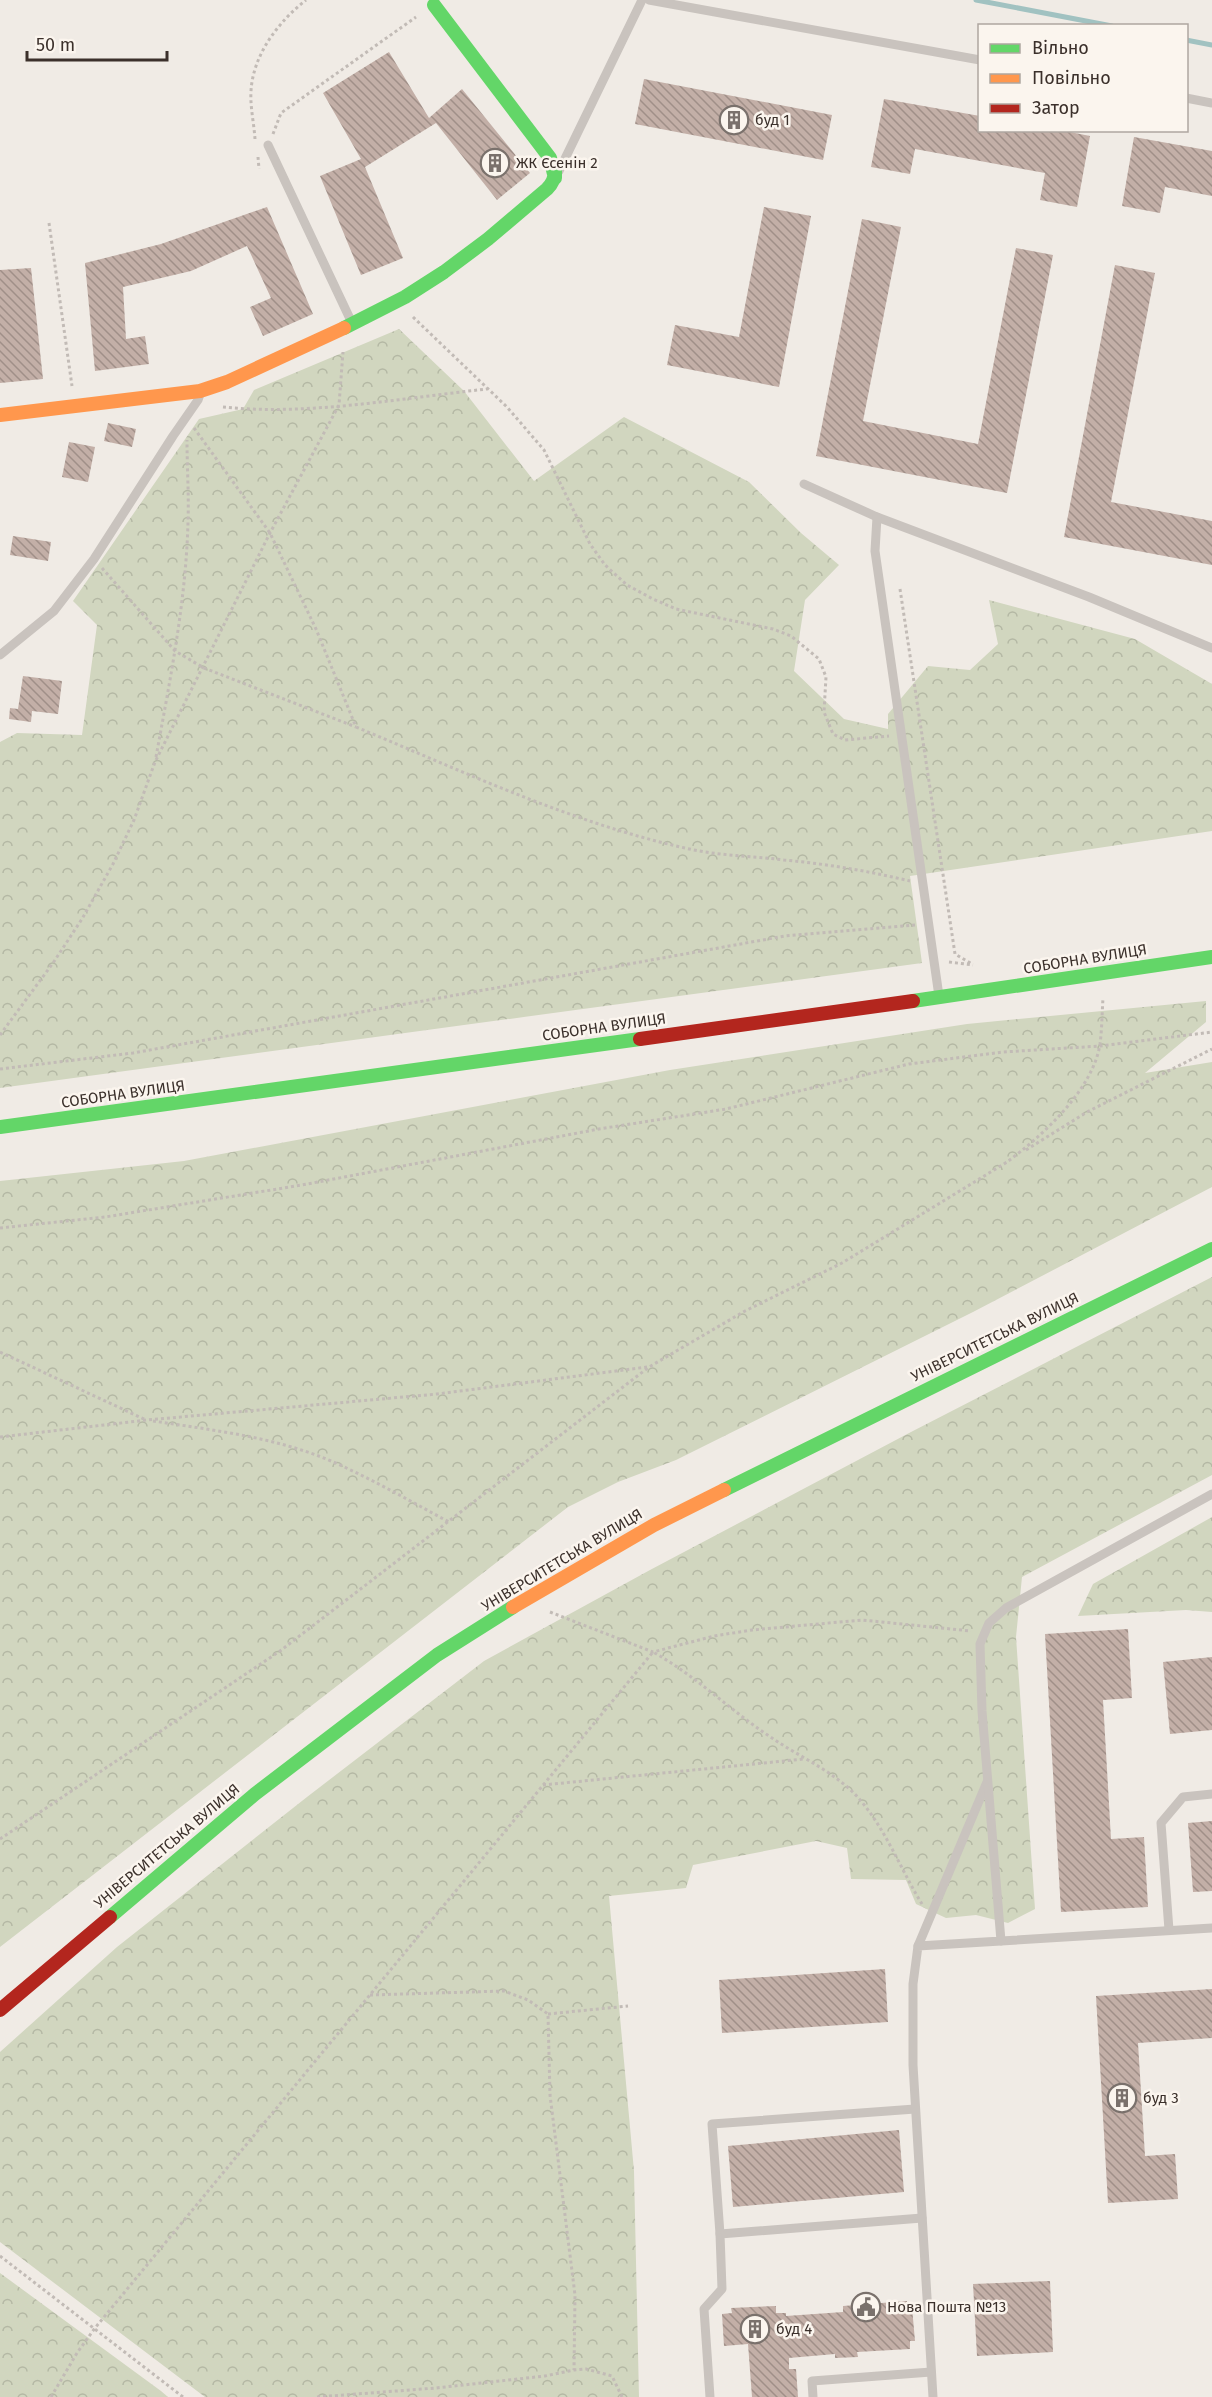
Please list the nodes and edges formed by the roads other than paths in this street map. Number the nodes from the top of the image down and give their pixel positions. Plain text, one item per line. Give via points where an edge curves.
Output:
1 (642, 0) edge
2 (649, 0) edge
3 (434, 5) road end
4 (978, 60) edge
5 (1188, 98) edge
6 (1212, 103) edge
7 (268, 145) road end
8 (555, 178) junction
9 (349, 325) junction
10 (199, 396) junction
11 (0, 414) edge
12 (804, 484) dead end
13 (877, 517) junction
14 (1212, 648) edge
15 (0, 655) edge
16 (1212, 957) edge
17 (939, 997) junction
18 (0, 1127) edge
19 (1212, 1249) edge
20 (1212, 1494) edge
21 (988, 1779) junction
22 (1212, 1794) edge
23 (1212, 1928) edge
24 (1169, 1930) junction
25 (1001, 1941) junction
26 (918, 1946) junction
27 (0, 2010) edge
28 (915, 2109) junction
29 (922, 2218) junction
30 (720, 2234) junction
31 (931, 2372) junction
32 (710, 2397) edge
33 (813, 2397) edge
34 (933, 2397) edge

1 - 8 lane
2 - 4 lane
3 - 8 main road via 550,158
5 - 6 lane
7 - 9 lane
8 - 9 main road via 467,256 396,302
9 - 10 main road
10 - 11 main road
10 - 15 lane via 94,559 54,611
12 - 13 lane
13 - 14 lane
13 - 17 lane via 875,551
16 - 17 main road, СОБОРНА ВУЛИЦЯ
17 - 18 main road, СОБОРНА ВУЛИЦЯ
19 - 27 main road, УНІВЕРСИТЕТСЬКА ВУЛИЦЯ via 654,1525 523,1601 437,1655 273,1779
20 - 21 lane via 1006,1608 989,1623 980,1644
21 - 25 lane
21 - 26 lane
22 - 24 lane via 1183,1797 1161,1822
23 - 24 lane
24 - 25 lane
25 - 26 lane
26 - 28 lane via 912,2022
28 - 29 lane
28 - 30 lane via 712,2124
29 - 30 lane
29 - 31 lane
30 - 32 lane via 722,2289 704,2309
31 - 33 lane via 812,2381
31 - 34 lane

